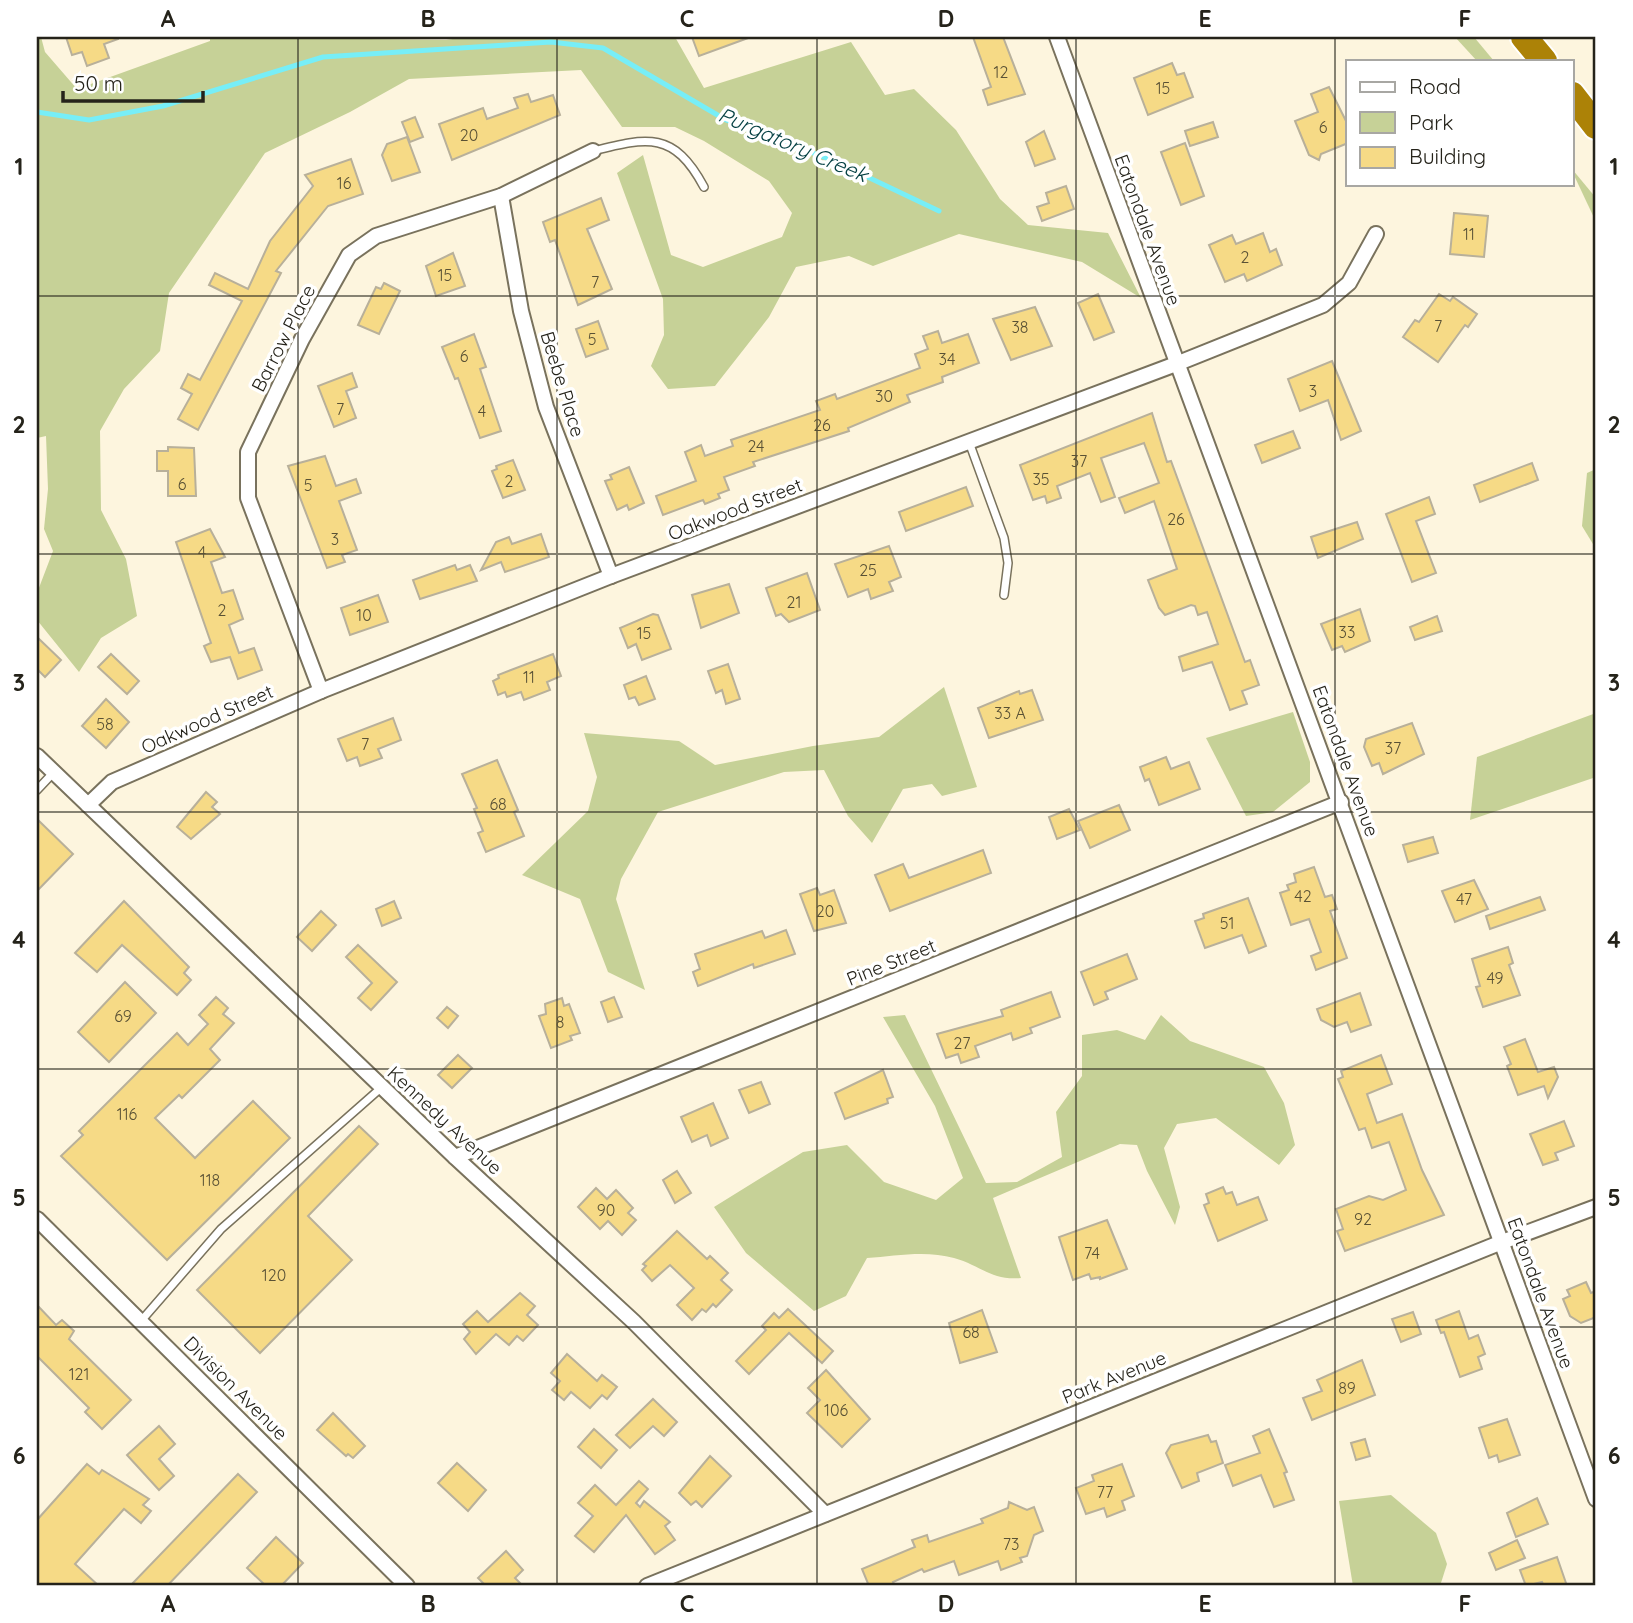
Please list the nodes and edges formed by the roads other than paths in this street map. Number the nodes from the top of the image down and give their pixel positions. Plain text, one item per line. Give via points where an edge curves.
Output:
1 (1057, 37) edge
2 (1524, 37) edge
3 (1543, 60) edge
4 (1574, 98) edge
5 (1596, 126) edge
6 (593, 152) joint
7 (704, 187) dead end
8 (501, 196) junction
9 (1376, 233) dead end
10 (1176, 364) junction
11 (969, 441) junction
12 (611, 576) junction
13 (1004, 595) dead end
14 (321, 691) junction
15 (37, 756) edge
16 (54, 772) junction
17 (37, 790) edge
18 (1341, 802) junction
19 (88, 805) junction
20 (382, 1087) junction
21 (455, 1157) junction
22 (1596, 1207) edge
23 (37, 1219) edge
24 (1502, 1242) junction
25 (141, 1321) junction
26 (1596, 1499) edge
27 (825, 1514) junction
28 (407, 1586) edge
29 (647, 1586) edge

1 - 10 street, Eatondale Avenue
2 - 3 highway
4 - 5 highway
6 - 7 lane via 649,139 668,144 685,157
6 - 8 street, Barrow Place
8 - 12 street, Beebe Place via 521,311 546,407
8 - 14 street, Barrow Place via 376,236 349,256 302,339 248,452 248,498
9 - 10 street, Oakwood Street via 1349,283 1323,305
10 - 11 street, Oakwood Street
10 - 18 street, Eatondale Avenue
11 - 12 street, Oakwood Street
11 - 13 lane via 1003,538 1008,563
12 - 14 street, Oakwood Street
14 - 19 street, Oakwood Street via 112,782
15 - 16 street, Kennedy Avenue
16 - 17 lane
16 - 19 street, Kennedy Avenue
18 - 21 street, Pine Street
18 - 24 street, Eatondale Avenue
19 - 20 street, Kennedy Avenue
20 - 21 street, Kennedy Avenue
20 - 25 lane via 221,1229
21 - 27 street, Kennedy Avenue via 634,1322
22 - 24 street, Park Avenue
23 - 25 street, Division Avenue
24 - 26 street, Eatondale Avenue
24 - 27 street, Park Avenue
25 - 28 street, Division Avenue
27 - 29 street, Park Avenue

